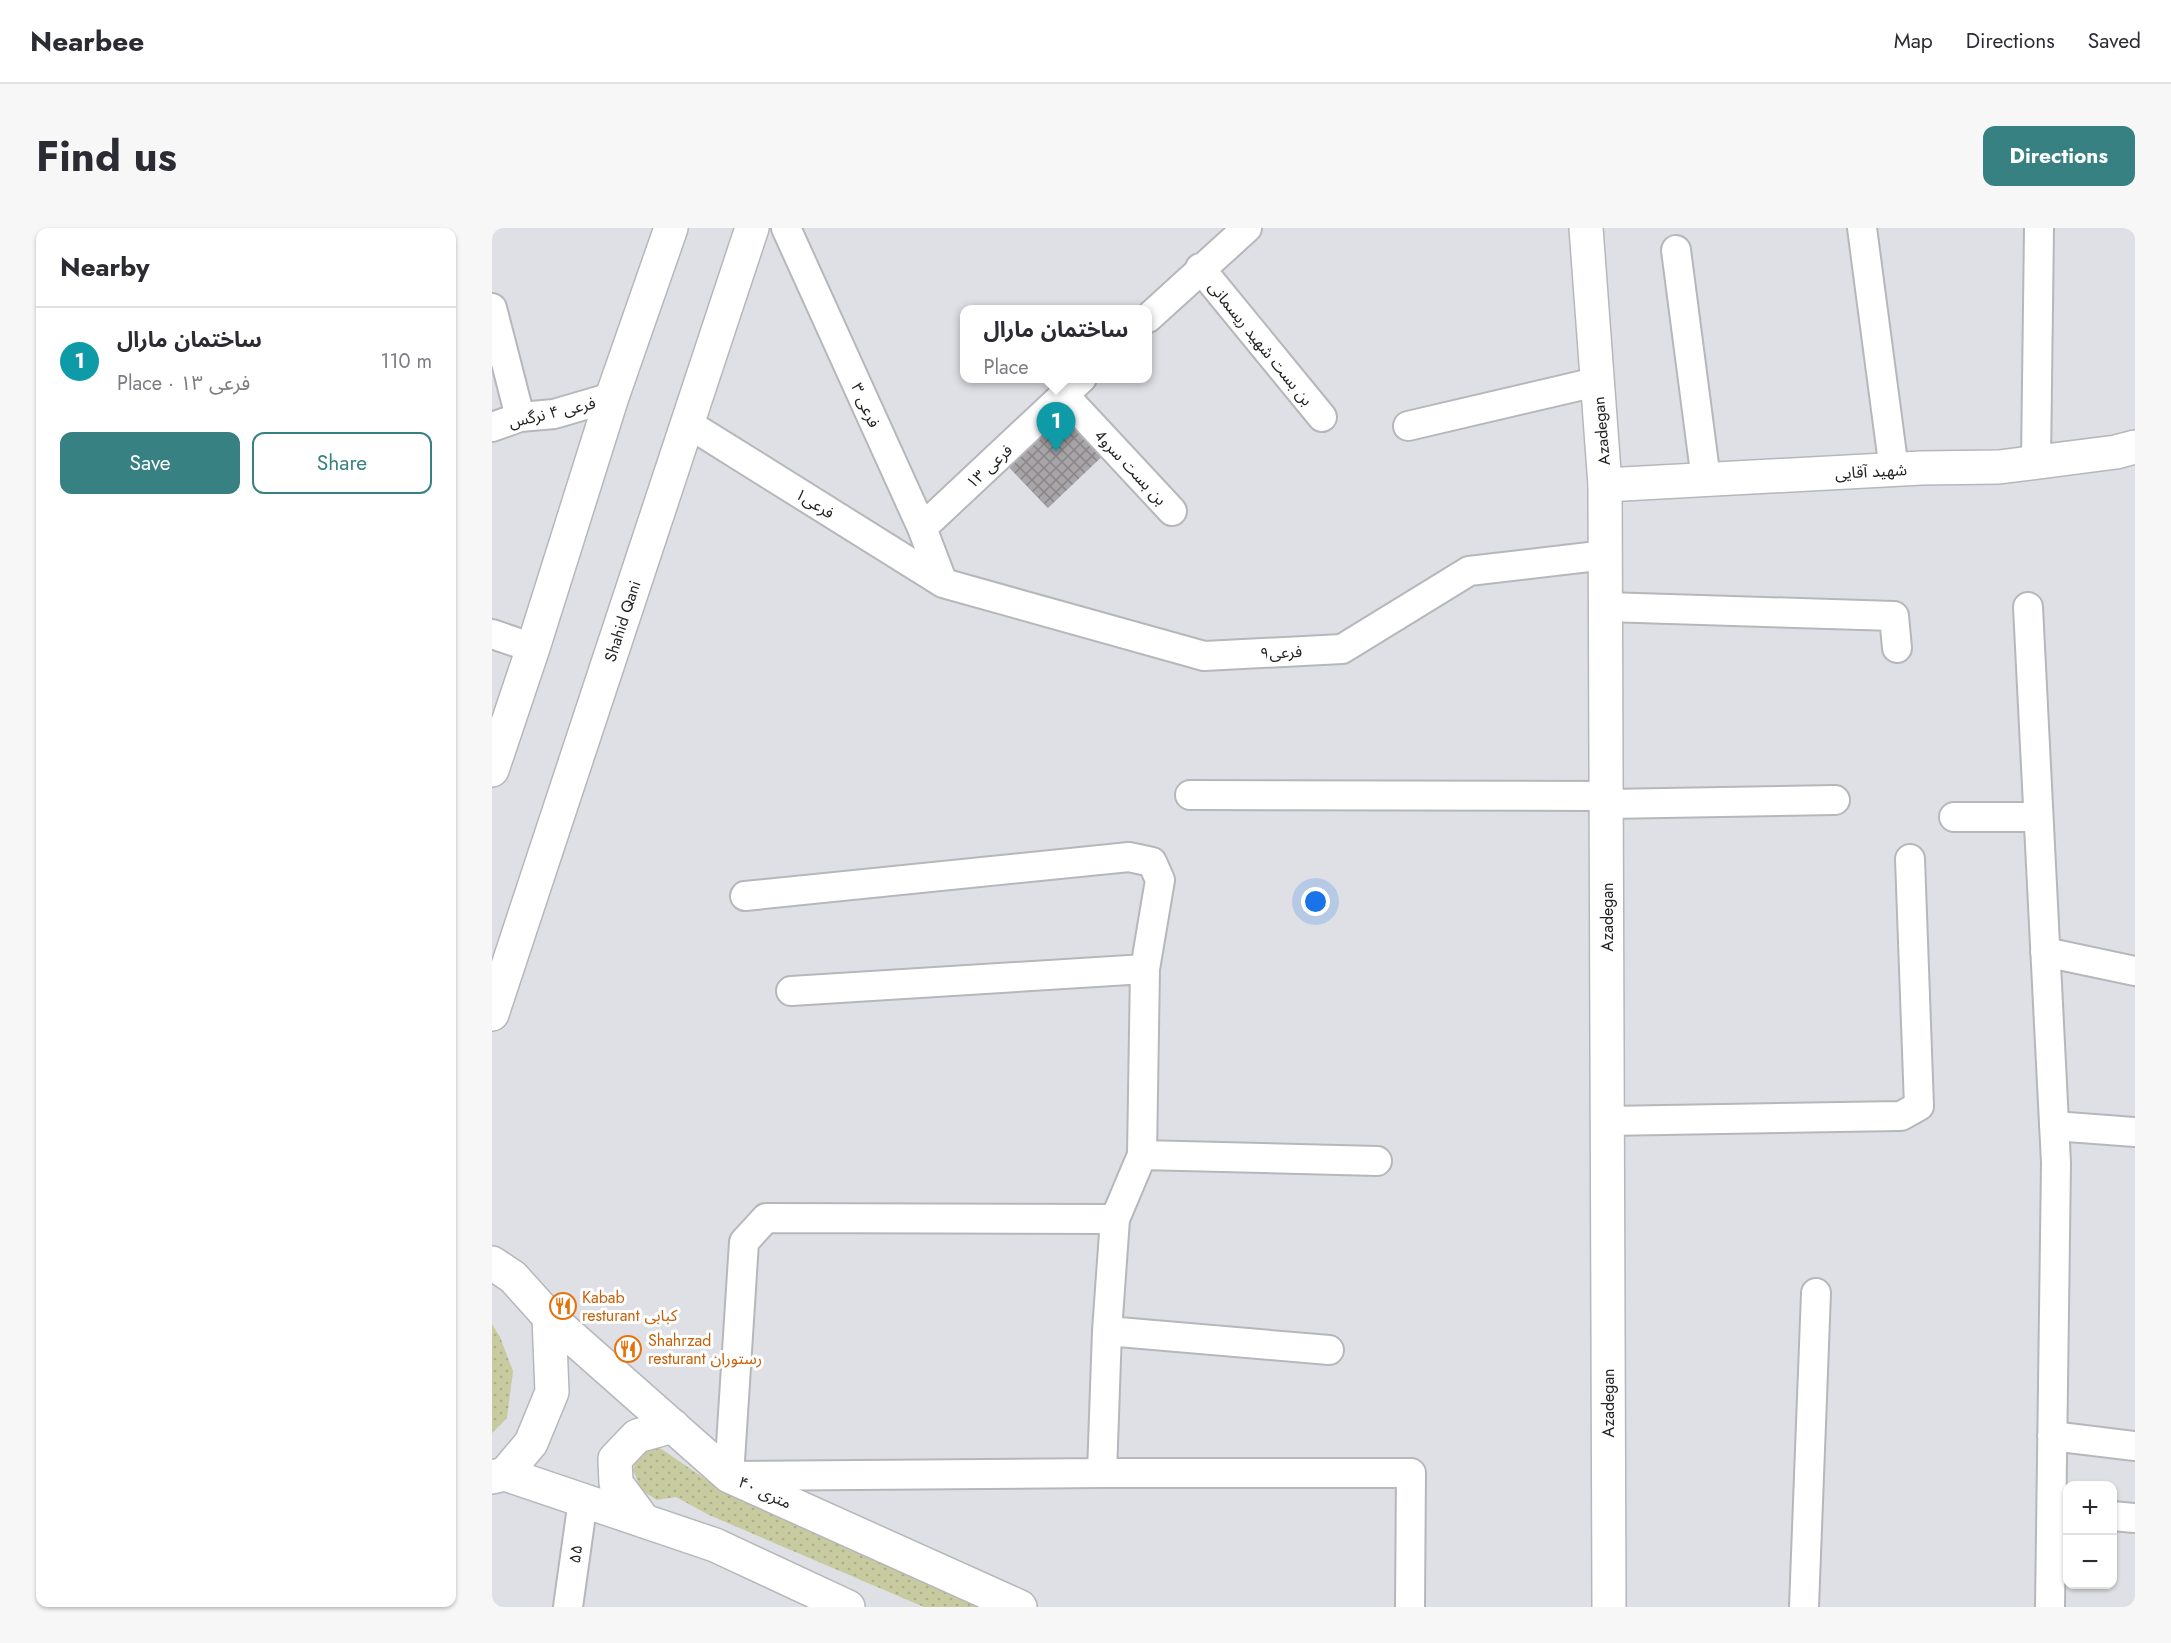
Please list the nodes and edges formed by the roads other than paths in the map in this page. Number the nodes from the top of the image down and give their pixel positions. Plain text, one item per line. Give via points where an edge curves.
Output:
1 (671, 228) edge
2 (752, 228) edge
3 (786, 228) edge
4 (1247, 228) edge
5 (1586, 228) edge
6 (1862, 228) edge
7 (2039, 228) edge
8 (1677, 250) dead end
9 (1200, 268) junction
10 (492, 308) edge
11 (1152, 314) edge
12 (1596, 382) junction
13 (1073, 387) edge
14 (612, 397) junction
15 (520, 417) junction
16 (1322, 417) dead end
17 (687, 423) junction
18 (1408, 426) dead end
19 (492, 428) edge
20 (2135, 447) edge
21 (2036, 462) junction
22 (1894, 470) junction
23 (1706, 480) junction
24 (1605, 485) junction
25 (1172, 511) dead end
26 (922, 528) junction
27 (1606, 555) junction
28 (943, 583) junction
29 (1606, 607) junction
30 (2028, 607) dead end
31 (492, 634) edge
32 (534, 648) junction
33 (1897, 648) dead end
34 (492, 770) edge
35 (1190, 795) dead end
36 (1606, 800) junction
37 (1835, 800) dead end
38 (1954, 817) dead end
39 (2038, 817) junction
40 (1910, 859) dead end
41 (745, 896) dead end
42 (2045, 952) junction
43 (1145, 969) junction
44 (2135, 971) edge
45 (791, 991) dead end
46 (492, 1014) edge
47 (1607, 1121) junction
48 (2054, 1126) junction
49 (2135, 1132) edge
50 (1142, 1155) junction
51 (1377, 1161) dead end
52 (1115, 1219) junction
53 (492, 1263) edge
54 (1816, 1293) dead end
55 (549, 1317) junction
56 (1107, 1331) junction
57 (1329, 1350) dead end
58 (673, 1426) junction
59 (2052, 1436) junction
60 (2135, 1446) edge
61 (1102, 1473) junction
62 (499, 1475) edge
63 (729, 1476) junction
64 (583, 1500) junction
65 (2059, 1513) edge
66 (2117, 1516) edge
67 (2135, 1518) edge
68 (644, 1521) junction
69 (568, 1607) edge
70 (848, 1607) edge
71 (1020, 1607) edge
72 (1410, 1607) edge
73 (1609, 1607) edge
74 (1804, 1607) edge
75 (2050, 1607) edge

1 - 14 main road
2 - 17 main road, Shahid Qani
3 - 26 street, فرعی ۳
4 - 9 street
5 - 12 main road, Azadegan
6 - 22 street
7 - 21 street
8 - 23 street
9 - 11 street
9 - 16 street, بن بست شهید ریسمانی
10 - 15 street
12 - 18 street
12 - 24 main road, Azadegan
13 - 25 street, بن بست سرو4
13 - 26 street, فرعی ۱۳
14 - 15 street, فرعی ۴ نرگس via 554,414
14 - 32 main road
15 - 19 street, فرعی ۴ نرگس
17 - 28 street, فرعی۱
17 - 46 main road, Shahid Qani
20 - 21 main road, شهید آقایی
21 - 22 main road, شهید آقایی
22 - 23 main road, شهید آقایی
23 - 24 main road, شهید آقایی
24 - 27 main road, Azadegan
26 - 28 street, فرعی ۳
27 - 28 street, فرعی۹ via 1469,572 1342,649 1204,656
27 - 29 main road, Azadegan
29 - 33 street via 1894,616
29 - 36 main road, Azadegan
30 - 39 street
31 - 32 street
32 - 34 main road
35 - 36 street
36 - 37 street
36 - 47 main road, Azadegan
38 - 39 street
39 - 42 street
40 - 47 street via 1919,1106 1901,1116
41 - 43 street via 1129,857 1152,862 1160,880
42 - 44 street
42 - 48 street
43 - 45 street
43 - 50 street
47 - 73 main road, Azadegan
48 - 49 street
48 - 59 street
50 - 51 street
50 - 52 street
52 - 56 street
52 - 63 street via 766,1218 744,1242
53 - 55 main road, ۴۰ متری via 513,1277
54 - 74 street
55 - 58 main road, ۴۰ متری
55 - 62 main road via 552,1392 531,1443
56 - 57 street
56 - 61 street
58 - 63 main road, ۴۰ متری
58 - 68 main road via 637,1436 615,1459 616,1483
59 - 60 street
59 - 65 street
61 - 63 street
61 - 72 street via 1411,1473
62 - 64 main road
63 - 71 main road, ۴۰ متری
64 - 68 main road
64 - 69 street, ۵۵
65 - 75 street
66 - 67 street
68 - 70 main road via 715,1545

